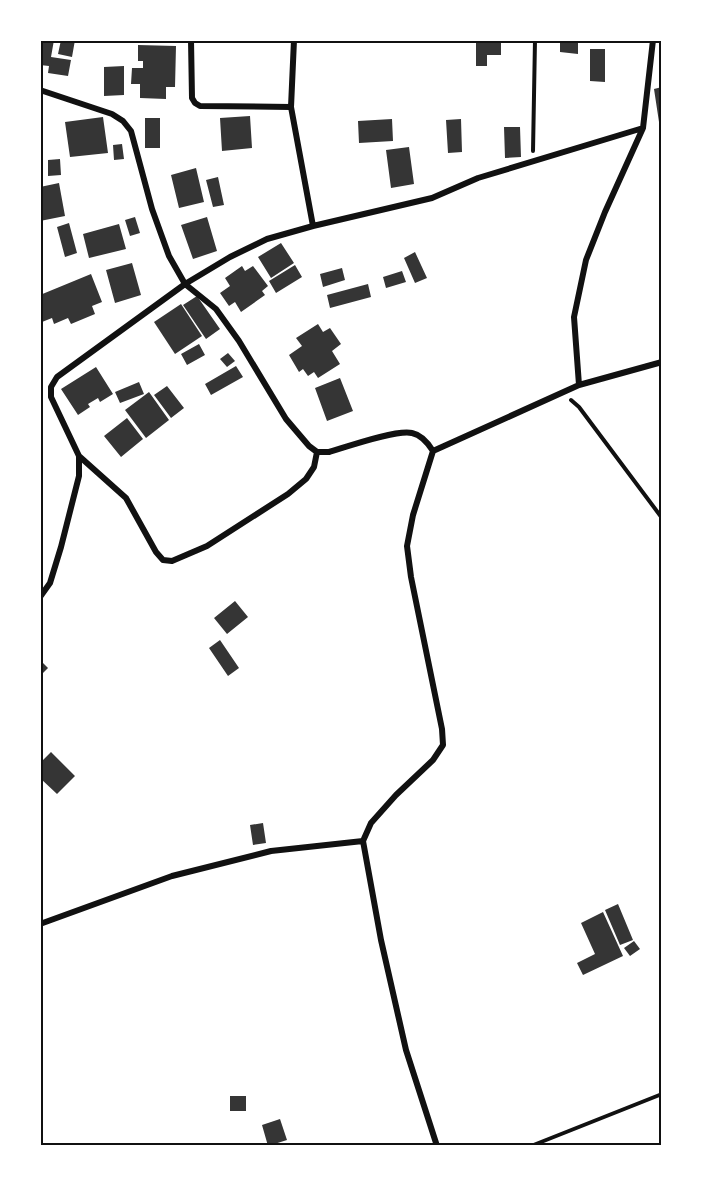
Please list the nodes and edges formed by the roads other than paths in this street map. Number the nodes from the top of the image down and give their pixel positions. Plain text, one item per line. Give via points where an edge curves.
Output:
1 (191, 40) edge
2 (294, 40) edge
3 (653, 40) edge
4 (40, 90) edge
5 (291, 107) junction
6 (643, 128) junction
7 (314, 226) junction
8 (185, 284) junction
9 (662, 362) edge
10 (579, 386) junction
11 (433, 451) junction
12 (317, 452) junction
13 (79, 456) junction
14 (40, 597) edge
15 (363, 841) junction
16 (40, 924) edge
17 (437, 1146) edge

1 - 5 street via 195,103
2 - 5 street
3 - 6 street
4 - 8 street via 112,114 131,131 152,209 169,256
5 - 7 street
6 - 7 street via 478,178 432,198
6 - 10 street via 585,260 574,317
7 - 8 street via 267,239
8 - 12 street via 216,309 286,419
8 - 13 street via 57,377 51,387 51,398
9 - 10 street
10 - 11 street
11 - 12 street via 426,440 413,433 399,432
11 - 15 street via 407,546 443,745 371,823
12 - 13 street via 306,479 288,494 207,546 172,561 163,560 156,552 126,498
13 - 14 street via 79,476 61,547 50,584
15 - 16 street via 271,851 172,876
15 - 17 street via 406,1050

